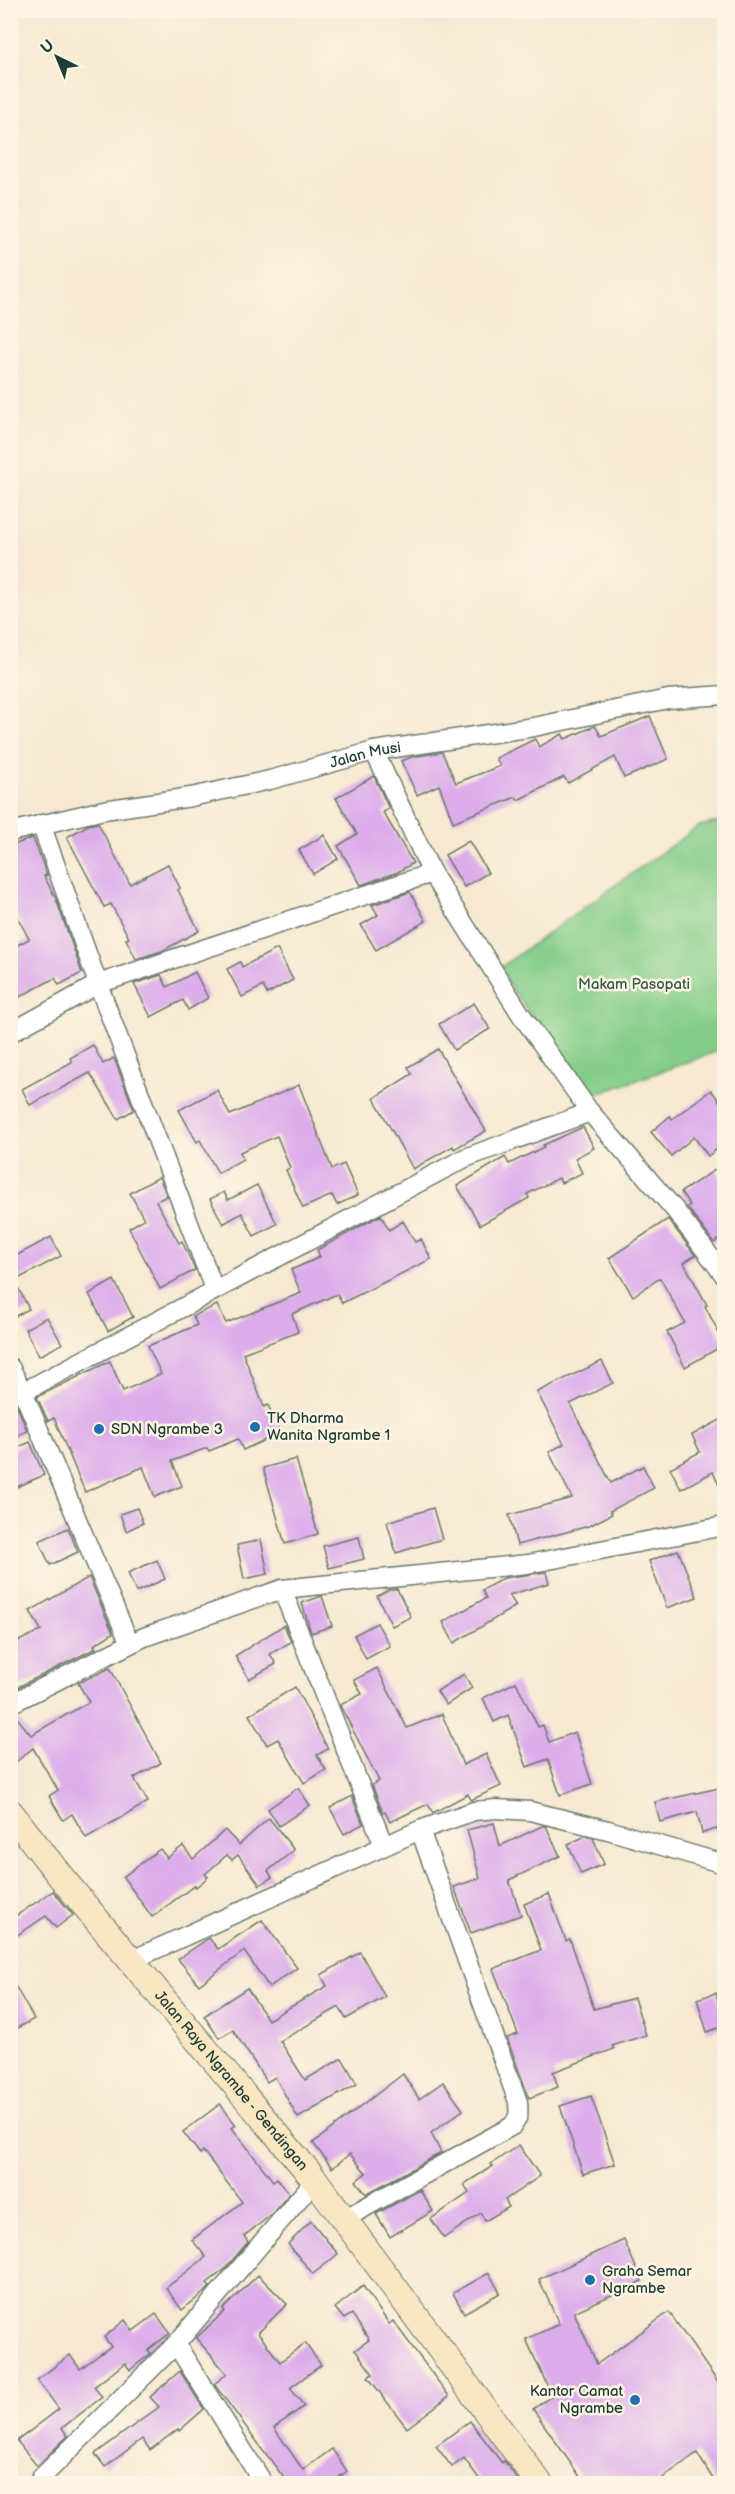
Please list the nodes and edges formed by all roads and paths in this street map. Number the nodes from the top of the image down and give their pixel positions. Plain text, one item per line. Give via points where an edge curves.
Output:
1 (724, 694) edge
2 (374, 751) junction
3 (41, 824) junction
4 (10, 832) edge
5 (432, 873) junction
6 (98, 984) junction
7 (10, 1033) edge
8 (590, 1112) junction
9 (724, 1275) edge
10 (214, 1289) junction
11 (10, 1367) edge
12 (17, 1392) edge
13 (724, 1527) edge
14 (282, 1589) junction
15 (130, 1644) junction
16 (10, 1704) edge
17 (10, 1812) edge
18 (420, 1830) junction
19 (384, 1846) junction
20 (724, 1864) edge
21 (132, 1960) junction
22 (315, 2180) junction
23 (344, 2219) junction
24 (176, 2344) junction
25 (38, 2484) edge
26 (264, 2484) edge
27 (540, 2484) edge

1 - 2 street, Jalan Musi via 668,699 534,727
2 - 3 street, Jalan Musi via 270,780
2 - 5 street
3 - 4 street, Jalan Musi
3 - 6 street
5 - 6 street
5 - 8 street via 520,1013
6 - 7 street
6 - 10 street
8 - 9 street via 675,1210
8 - 10 street via 465,1158
10 - 12 street
11 - 12 street
12 - 15 street
13 - 14 street via 528,1564
14 - 15 street
14 - 19 street
15 - 16 street
17 - 21 main road, Jalan Raya Ngrambe - Gendingan
18 - 19 street
18 - 20 street via 474,1811 530,1811
18 - 23 street via 518,2102 518,2120
19 - 21 street
21 - 22 main road, Jalan Raya Ngrambe - Gendingan
22 - 23 main road, Jalan Raya Ngrambe - Gendingan
22 - 24 street
23 - 27 main road, Jalan Raya Ngrambe - Gendingan
24 - 25 street
24 - 26 street

